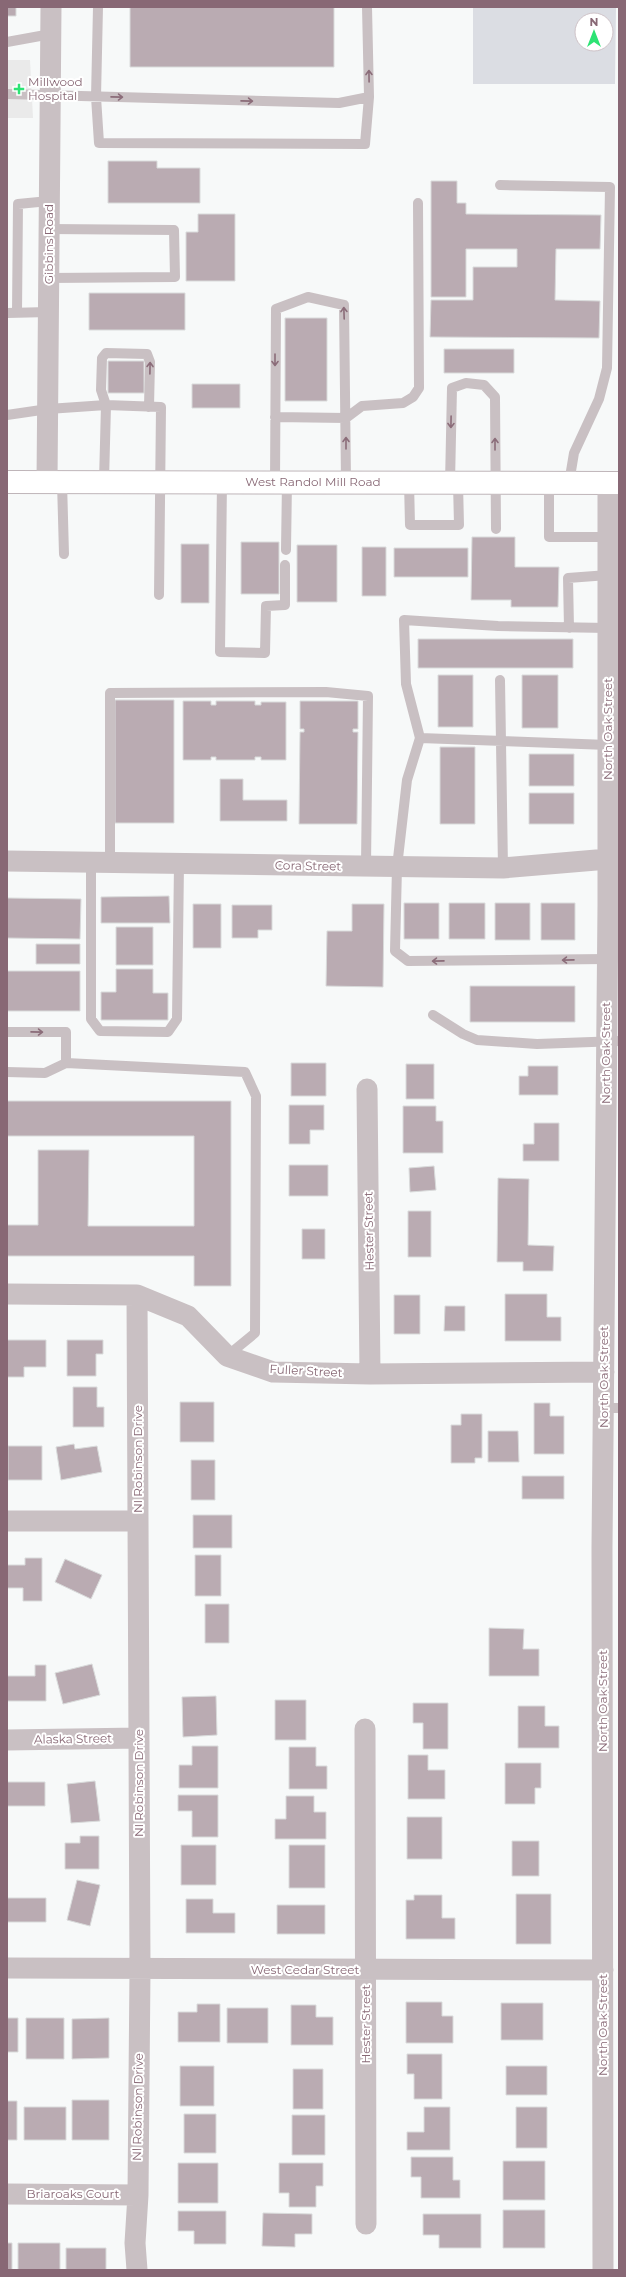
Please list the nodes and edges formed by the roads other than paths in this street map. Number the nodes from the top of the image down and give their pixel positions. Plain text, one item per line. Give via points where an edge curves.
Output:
1 (51, 7) edge
2 (98, 7) edge
3 (367, 7) edge
4 (51, 34) junction
5 (7, 42) edge
6 (10, 94) edge
7 (50, 95) junction
8 (96, 97) junction
9 (369, 98) junction
10 (500, 186) dead end
11 (49, 201) junction
12 (418, 203) dead end
13 (49, 229) junction
14 (49, 278) junction
15 (49, 312) junction
16 (12, 314) edge
17 (106, 405) junction
18 (149, 407) junction
19 (48, 409) junction
20 (7, 415) edge
21 (275, 417) junction
22 (346, 418) junction
23 (104, 481) junction
24 (159, 481) junction
25 (222, 481) junction
26 (7, 482) edge
27 (55, 482) junction
28 (281, 482) junction
29 (346, 482) junction
30 (409, 482) junction
31 (454, 482) junction
32 (495, 482) junction
33 (559, 483) junction
34 (613, 483) edge
35 (496, 529) dead end
36 (608, 537) junction
37 (286, 550) dead end
38 (64, 554) dead end
39 (286, 565) dead end
40 (608, 575) junction
41 (158, 595) dead end
42 (569, 628) junction
43 (608, 628) junction
44 (614, 655) edge
45 (500, 680) dead end
46 (614, 703) edge
47 (420, 738) junction
48 (501, 741) junction
49 (608, 745) junction
50 (613, 859) edge
51 (7, 860) edge
52 (101, 862) junction
53 (179, 864) junction
54 (366, 866) junction
55 (397, 867) junction
56 (503, 868) junction
57 (613, 905) edge
58 (607, 959) junction
59 (433, 1015) dead end
60 (612, 1018) edge
61 (7, 1032) edge
62 (612, 1041) edge
63 (66, 1063) junction
64 (7, 1072) edge
65 (367, 1089) dead end
66 (7, 1294) edge
67 (137, 1295) junction
68 (227, 1356) junction
69 (604, 1372) junction
70 (370, 1374) junction
71 (612, 1408) edge
72 (7, 1521) edge
73 (138, 1521) junction
74 (611, 1647) edge
75 (365, 1728) dead end
76 (139, 1738) junction
77 (7, 1740) edge
78 (7, 1968) edge
79 (140, 1969) junction
80 (366, 1970) junction
81 (603, 1970) junction
82 (7, 2194) edge
83 (138, 2195) junction
84 (366, 2224) dead end
85 (137, 2270) edge
86 (603, 2270) edge

1 - 4 street, Gibbins Road
2 - 8 lane
9 -> 3 lane
4 - 5 lane
4 - 7 street, Gibbins Road
6 - 7 lane
7 - 8 lane
7 - 11 street, Gibbins Road
8 -> 9 lane via 339,103
8 - 9 lane via 99,143 357,144 365,144
10 - 33 lane via 610,187 607,368 599,399
11 - 13 street, Gibbins Road
11 - 16 lane via 18,204
12 - 22 lane via 419,388 413,397 403,403 362,406
13 - 14 street, Gibbins Road
13 - 14 lane via 174,230 175,277
14 - 15 street, Gibbins Road
15 - 16 lane
15 - 19 street, Gibbins Road
17 - 18 lane
18 -> 17 lane via 150,362 147,354 106,353 102,358 101,390
17 - 19 lane
17 - 23 lane
18 - 24 lane via 161,407
19 - 20 lane
19 - 27 street, Gibbins Road
21 - 22 lane
22 -> 21 lane via 344,305 308,297 276,309
21 - 28 lane
29 -> 22 lane
23 - 24 main road, West Randol Mill Road
23 - 27 main road, West Randol Mill Road
24 - 25 main road, West Randol Mill Road
24 - 41 lane
25 - 28 main road, West Randol Mill Road
25 - 39 lane via 220,652 265,653 266,606 285,605
26 - 27 main road, West Randol Mill Road
27 - 38 lane
28 - 29 main road, West Randol Mill Road
28 - 37 lane
29 - 30 main road, West Randol Mill Road
30 - 31 main road, West Randol Mill Road
30 - 31 lane via 410,525 459,525
31 - 32 main road, West Randol Mill Road
32 -> 31 lane via 495,397 484,385 466,383 452,388
32 - 33 main road, West Randol Mill Road
32 - 35 lane
33 - 34 main road, West Randol Mill Road
33 - 36 lane via 549,537
34 - 36 street, North Oak Street
36 - 40 street, North Oak Street
40 - 42 lane via 568,578
40 - 43 street, North Oak Street
42 - 43 lane
42 - 47 lane via 404,620 406,684
43 - 44 street, North Oak Street
44 - 46 street, North Oak Street
45 - 48 lane
46 - 49 street, North Oak Street
47 - 48 lane
47 - 55 lane via 407,780
48 - 49 lane
48 - 56 lane
49 - 50 street, North Oak Street
50 - 56 street, Cora Street
50 - 57 street, North Oak Street
51 - 52 street, Cora Street
52 - 53 street, Cora Street
52 - 53 lane via 92,1019 100,1030 168,1032 177,1019
52 - 54 lane via 110,693 326,692 368,696
53 - 54 street, Cora Street
54 - 55 street, Cora Street
55 - 56 street, Cora Street
58 -> 55 lane via 408,961 395,951
57 - 58 street, North Oak Street
58 - 60 street, North Oak Street
59 - 62 lane via 477,1040 537,1044
60 - 62 street, North Oak Street
61 -> 63 lane via 66,1032
62 - 69 street, North Oak Street
63 - 64 lane via 45,1072
63 - 68 lane via 245,1072 256,1096 255,1333
65 - 70 street, Hester Street
66 - 67 street, Fuller Street
67 - 68 street, Fuller Street via 188,1316
67 - 73 street, Nl Robinson Drive
68 - 70 street, Fuller Street via 273,1372
69 - 70 street, Fuller Street
69 - 71 street, North Oak Street
71 - 74 street, North Oak Street
72 - 73 street
73 - 76 street, Nl Robinson Drive
74 - 81 street, North Oak Street
75 - 80 street, Hester Street
76 - 77 street, Alaska Street
76 - 79 street, Nl Robinson Drive
78 - 79 street, West Cedar Street
79 - 80 street, West Cedar Street
79 - 83 street, Nl Robinson Drive
80 - 81 street, West Cedar Street
80 - 84 street, Hester Street
81 - 86 street, North Oak Street
82 - 83 street, Briaroaks Court
83 - 85 street, Nl Robinson Drive via 135,2243

